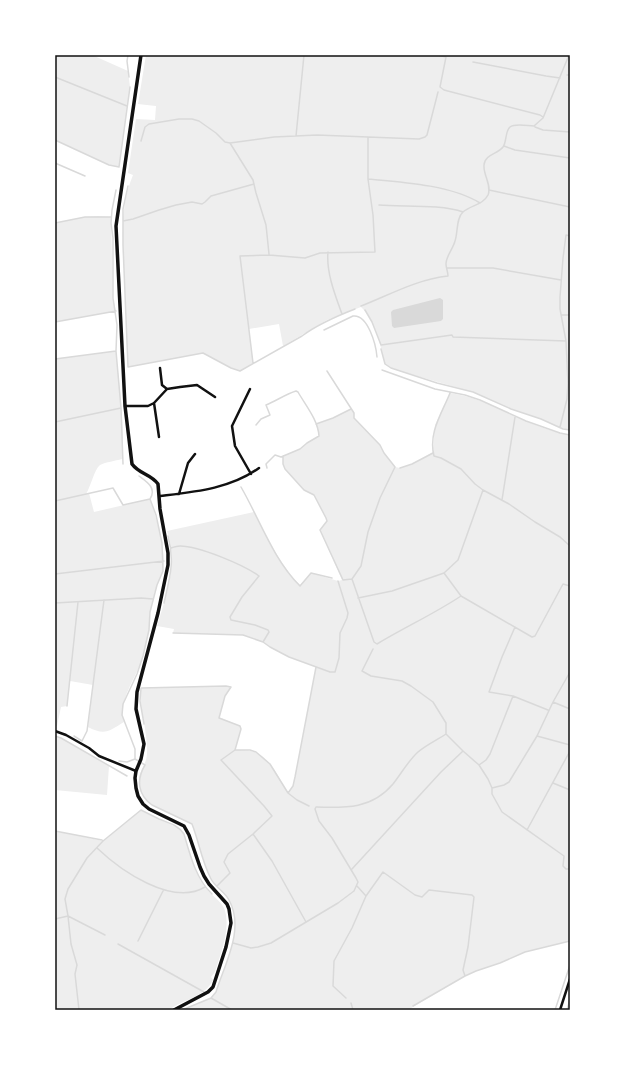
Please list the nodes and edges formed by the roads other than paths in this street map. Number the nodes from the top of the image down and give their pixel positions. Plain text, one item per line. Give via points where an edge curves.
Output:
1 (141, 55) edge
2 (160, 368) dead end
3 (250, 388) dead end
4 (167, 389) junction
5 (215, 397) dead end
6 (154, 404) junction
7 (126, 406) junction
8 (159, 436) dead end
9 (195, 454) dead end
10 (259, 468) dead end
11 (251, 474) junction
12 (179, 494) junction
13 (160, 496) junction
14 (55, 731) edge
15 (136, 771) junction
16 (570, 979) edge
17 (174, 1010) edge
18 (560, 1010) edge

1 - 7 main road via 116,226
2 - 4 street via 162,385
3 - 11 street via 232,426 234,446
4 - 5 street via 197,385
4 - 6 street
6 - 7 street
6 - 8 street
7 - 13 main road via 132,464 135,469 155,480
9 - 12 street via 188,464
10 - 11 street
11 - 12 street via 212,488
12 - 13 street
13 - 15 main road via 168,565 137,692 136,709 144,744
14 - 15 street via 89,748 99,756
15 - 17 main road via 135,783 143,804 184,826 204,876 227,904 230,916 229,935 213,987
16 - 18 street

